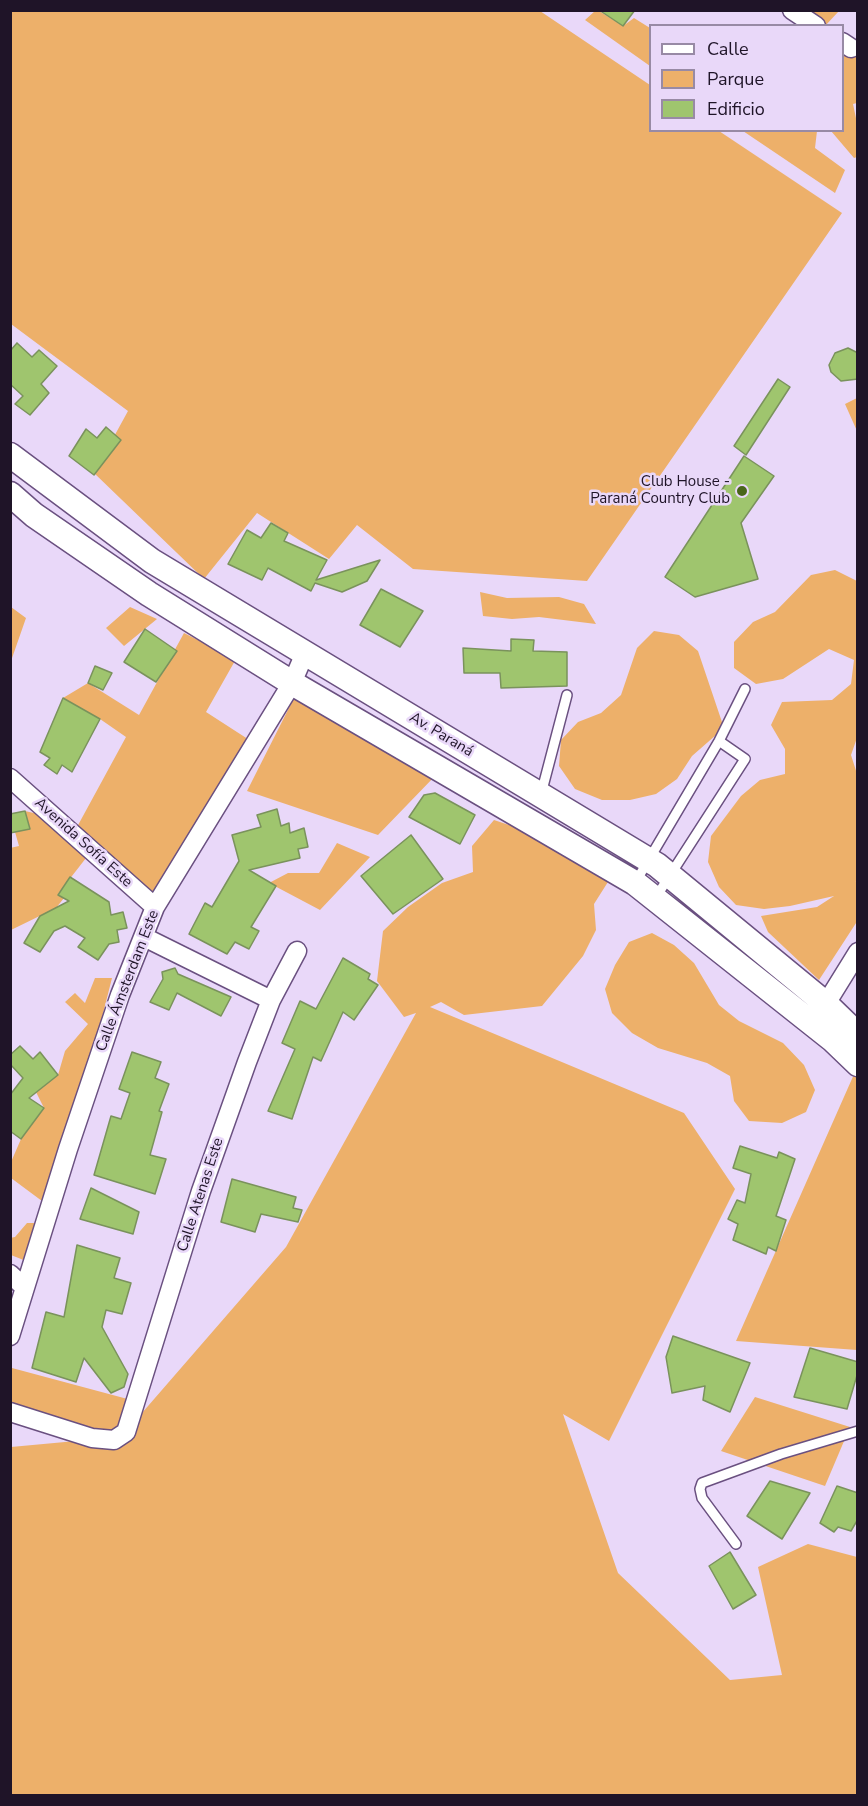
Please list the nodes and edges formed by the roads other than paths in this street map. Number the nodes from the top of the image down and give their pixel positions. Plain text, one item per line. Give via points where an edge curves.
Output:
1 (792, 10) edge
2 (813, 24) edge
3 (10, 455) edge
4 (10, 494) edge
5 (305, 653) junction
6 (292, 683) junction
7 (745, 688) dead end
8 (567, 695) dead end
9 (718, 741) junction
10 (10, 778) edge
11 (541, 795) junction
12 (649, 860) junction
13 (671, 876) junction
14 (635, 883) junction
15 (656, 897) junction
16 (155, 907) junction
17 (144, 937) junction
18 (297, 951) dead end
19 (858, 952) edge
20 (271, 1000) junction
21 (826, 1004) junction
22 (813, 1024) junction
23 (858, 1035) edge
24 (858, 1064) edge
25 (10, 1274) edge
26 (24, 1287) junction
27 (10, 1336) edge
28 (10, 1412) edge
29 (858, 1431) edge
30 (736, 1544) dead end

1 - 2 street
3 - 5 street, Av. Paraná via 152,561
4 - 6 street, Av. Paraná via 34,515 149,594
5 - 6 street, Calle Ámsterdam Este
5 - 11 street, Av. Paraná
6 - 14 street, Av. Paraná
6 - 16 street, Calle Ámsterdam Este
7 - 9 lane
8 - 11 lane
9 - 12 lane
9 - 13 lane via 745,759
10 - 16 street, Avenida Sofía Este
11 - 12 street, Av. Paraná
12 - 13 street, Av. Paraná
12 - 14 lane
13 - 15 lane
13 - 21 street, Av. Paraná
14 - 15 street, Av. Paraná
15 - 22 street, Av. Paraná
16 - 17 street, Calle Ámsterdam Este
17 - 20 street
17 - 26 street, Calle Ámsterdam Este via 120,995
18 - 20 street, Calle Atenas Este
19 - 21 street
20 - 28 street, Calle Atenas Este via 201,1191 126,1432 114,1440 92,1438
21 - 22 street
21 - 23 street, Av. Paraná
22 - 24 street, Av. Paraná
25 - 26 street
26 - 27 street, Calle Ámsterdam Este
29 - 30 lane via 702,1482 702,1497

